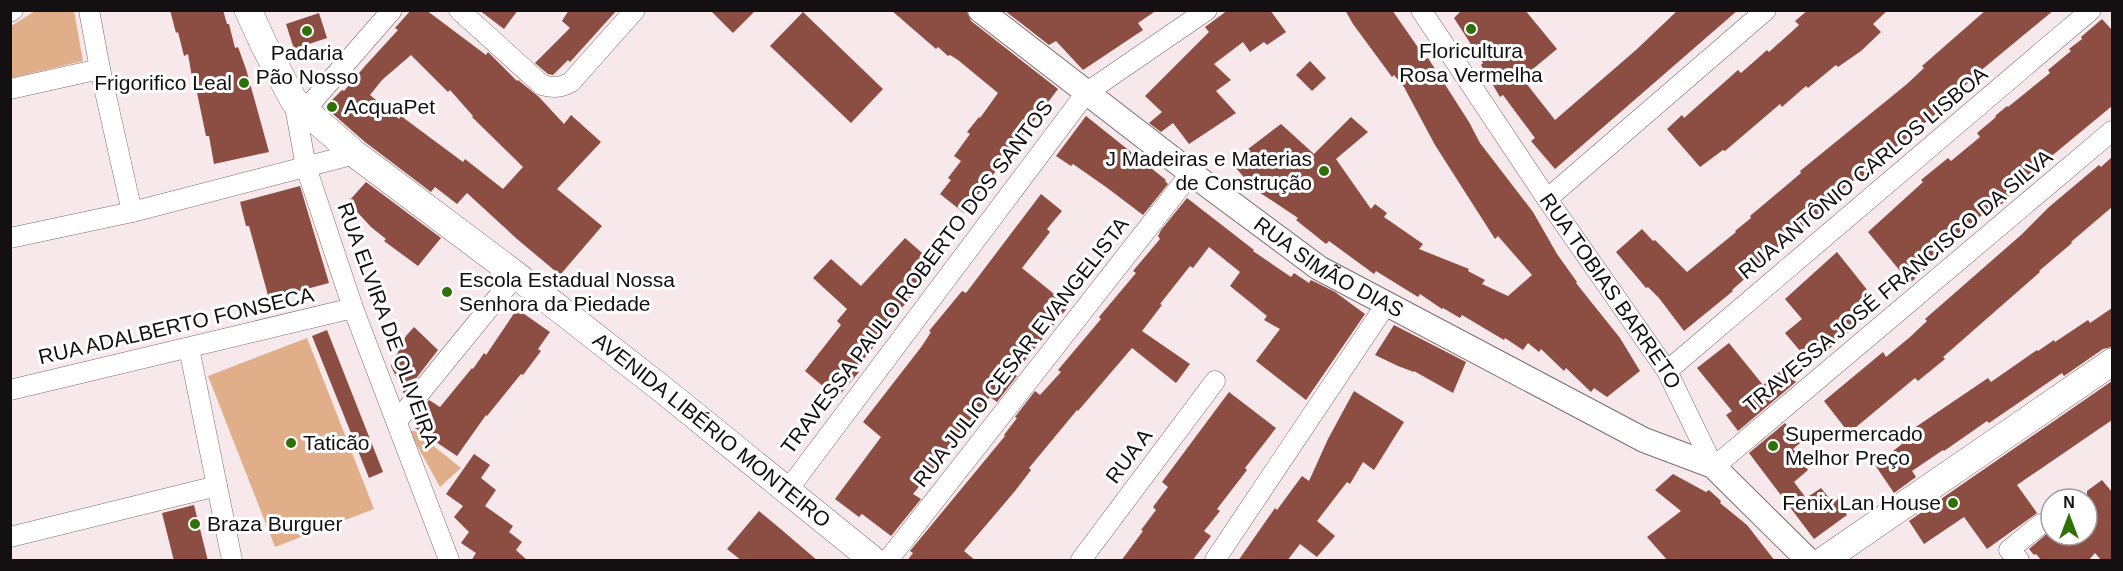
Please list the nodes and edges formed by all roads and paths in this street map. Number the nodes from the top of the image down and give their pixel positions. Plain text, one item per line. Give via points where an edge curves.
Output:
1 (89, 10) edge
2 (248, 10) edge
3 (392, 10) edge
4 (459, 10) edge
5 (635, 10) edge
6 (980, 10) edge
7 (1207, 10) edge
8 (1766, 10) edge
9 (2091, 10) edge
10 (1423, 12) edge
11 (100, 69) junction
12 (10, 89) edge
13 (1086, 93) junction
14 (299, 106) junction
15 (2112, 131) edge
16 (355, 154) junction
17 (306, 167) junction
18 (1191, 173) junction
19 (1547, 199) junction
20 (132, 212) junction
21 (10, 238) edge
22 (516, 274) junction
23 (1387, 303) junction
24 (353, 308) junction
25 (189, 348) junction
26 (2112, 362) edge
27 (1667, 371) junction
28 (1215, 381) dead end
29 (10, 390) edge
30 (397, 422) junction
31 (1713, 466) junction
32 (216, 486) junction
33 (787, 491) junction
34 (2039, 526) edge
35 (10, 537) edge
36 (232, 561) edge
37 (449, 561) edge
38 (873, 561) edge
39 (888, 561) edge
40 (1081, 561) edge
41 (1215, 561) edge
42 (1808, 561) edge
43 (1824, 561) edge
44 (2019, 561) edge

1 - 11 street
2 - 14 main road
3 - 14 street
4 - 5 street via 543,85 555,88 571,82
6 - 13 street, RUA SIMÃO DIAS
7 - 13 street, TRAVESSA PAULO ROBERTO DOS SANTOS
8 - 19 street
9 - 27 street, RUA ANTÔNIO CARLOS LISBOA
10 - 19 street, RUA TOBIAS BARRETO
11 - 12 street
11 - 20 street
13 - 18 street, RUA SIMÃO DIAS
13 - 33 street, TRAVESSA PAULO ROBERTO DOS SANTOS
14 - 16 main road, AVENIDA LIBÉRIO MONTEIRO
14 - 17 street, RUA ELVIRA DE OLIVEIRA
15 - 31 street, TRAVESSA JOSÉ FRANCISCO DA SILVA
16 - 17 street
16 - 22 main road, AVENIDA LIBÉRIO MONTEIRO
17 - 20 street
17 - 24 street, RUA ELVIRA DE OLIVEIRA
18 - 23 street, RUA SIMÃO DIAS via 1319,268
18 - 39 street, RUA JULIO CESAR EVANGELISTA
19 - 27 street, RUA TOBIAS BARRETO
20 - 21 street
22 - 30 street
22 - 33 main road, AVENIDA LIBÉRIO MONTEIRO
23 - 31 street, RUA SIMÃO DIAS via 1644,440
23 - 41 street
24 - 25 street, RUA ADALBERTO FONSECA
24 - 30 street, RUA ELVIRA DE OLIVEIRA
25 - 29 street, RUA ADALBERTO FONSECA
25 - 32 street
26 - 43 main road
27 - 31 street, RUA TOBIAS BARRETO
28 - 40 street, RUA A
30 - 37 street, RUA ELVIRA DE OLIVEIRA
31 - 42 street, RUA TOBIAS BARRETO
32 - 35 street
32 - 36 street
33 - 38 main road, AVENIDA LIBÉRIO MONTEIRO
34 - 44 street via 2009,550

